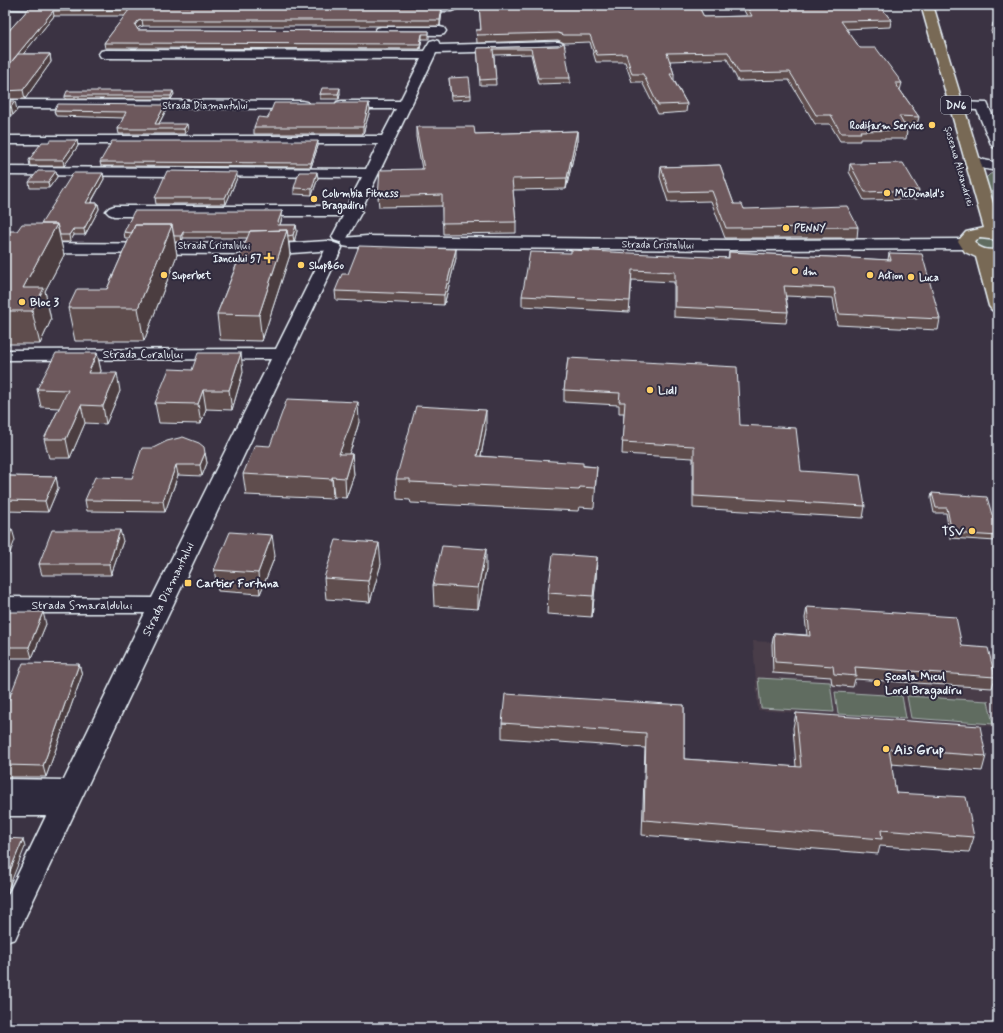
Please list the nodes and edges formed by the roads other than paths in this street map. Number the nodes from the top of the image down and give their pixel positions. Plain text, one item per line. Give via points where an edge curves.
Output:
1 (915, 5) edge
2 (927, 5) edge
3 (5, 6) edge
4 (74, 7) edge
5 (452, 7) edge
6 (403, 8) edge
7 (370, 31) edge
8 (440, 31) junction
9 (558, 46) edge
10 (431, 52) junction
11 (105, 54) dead end
12 (5, 104) edge
13 (405, 105) junction
14 (956, 106) junction
15 (5, 140) edge
16 (388, 140) junction
17 (998, 144) edge
18 (970, 158) junction
19 (998, 167) edge
20 (5, 171) edge
21 (372, 173) junction
22 (981, 192) junction
23 (998, 203) edge
24 (114, 210) dead end
25 (354, 211) junction
26 (984, 237) edge
27 (335, 243) junction
28 (5, 244) edge
29 (114, 247) junction
30 (5, 248) edge
31 (991, 255) edge
32 (998, 306) edge
33 (282, 354) junction
34 (5, 355) edge
35 (5, 605) edge
36 (160, 606) junction
37 (5, 789) edge
38 (68, 798) junction
39 (5, 806) edge
40 (5, 929) edge

1 - 26 main road, Șoseaua Alexandriei / DN6
2 - 14 main road, Șoseaua Alexandriei / DN6
3 - 4 street
5 - 6 street
5 - 8 street, Strada Diamantului
7 - 8 street
8 - 10 street, Strada Diamantului
9 - 10 street
10 - 11 street
10 - 13 street, Strada Diamantului
12 - 13 street, Strada Diamantului
13 - 16 street, Strada Diamantului
14 - 17 street via 982,106
14 - 18 main road, Șoseaua Alexandriei / DN6
15 - 16 street
16 - 21 street, Strada Diamantului
18 - 19 street via 979,163
18 - 22 main road, Șoseaua Alexandriei / DN6
20 - 21 street
21 - 25 street, Strada Diamantului
22 - 23 main road
22 - 26 main road, Șoseaua Alexandriei / DN6
24 - 25 street
25 - 27 street, Strada Diamantului
26 - 27 street, Strada Cristalului via 728,245 373,241
26 - 31 main road via 972,249
27 - 29 street, Strada Cristalului via 280,249
27 - 33 street, Strada Diamantului
28 - 29 street, Strada Cristalului
29 - 30 street, Strada Cristalului
31 - 32 main road
33 - 34 street, Strada Coralului
33 - 36 street, Strada Diamantului
35 - 36 street, Strada Smaraldului
36 - 38 street, Strada Diamantului
37 - 38 street
38 - 39 street
38 - 40 street, Strada Diamantului

